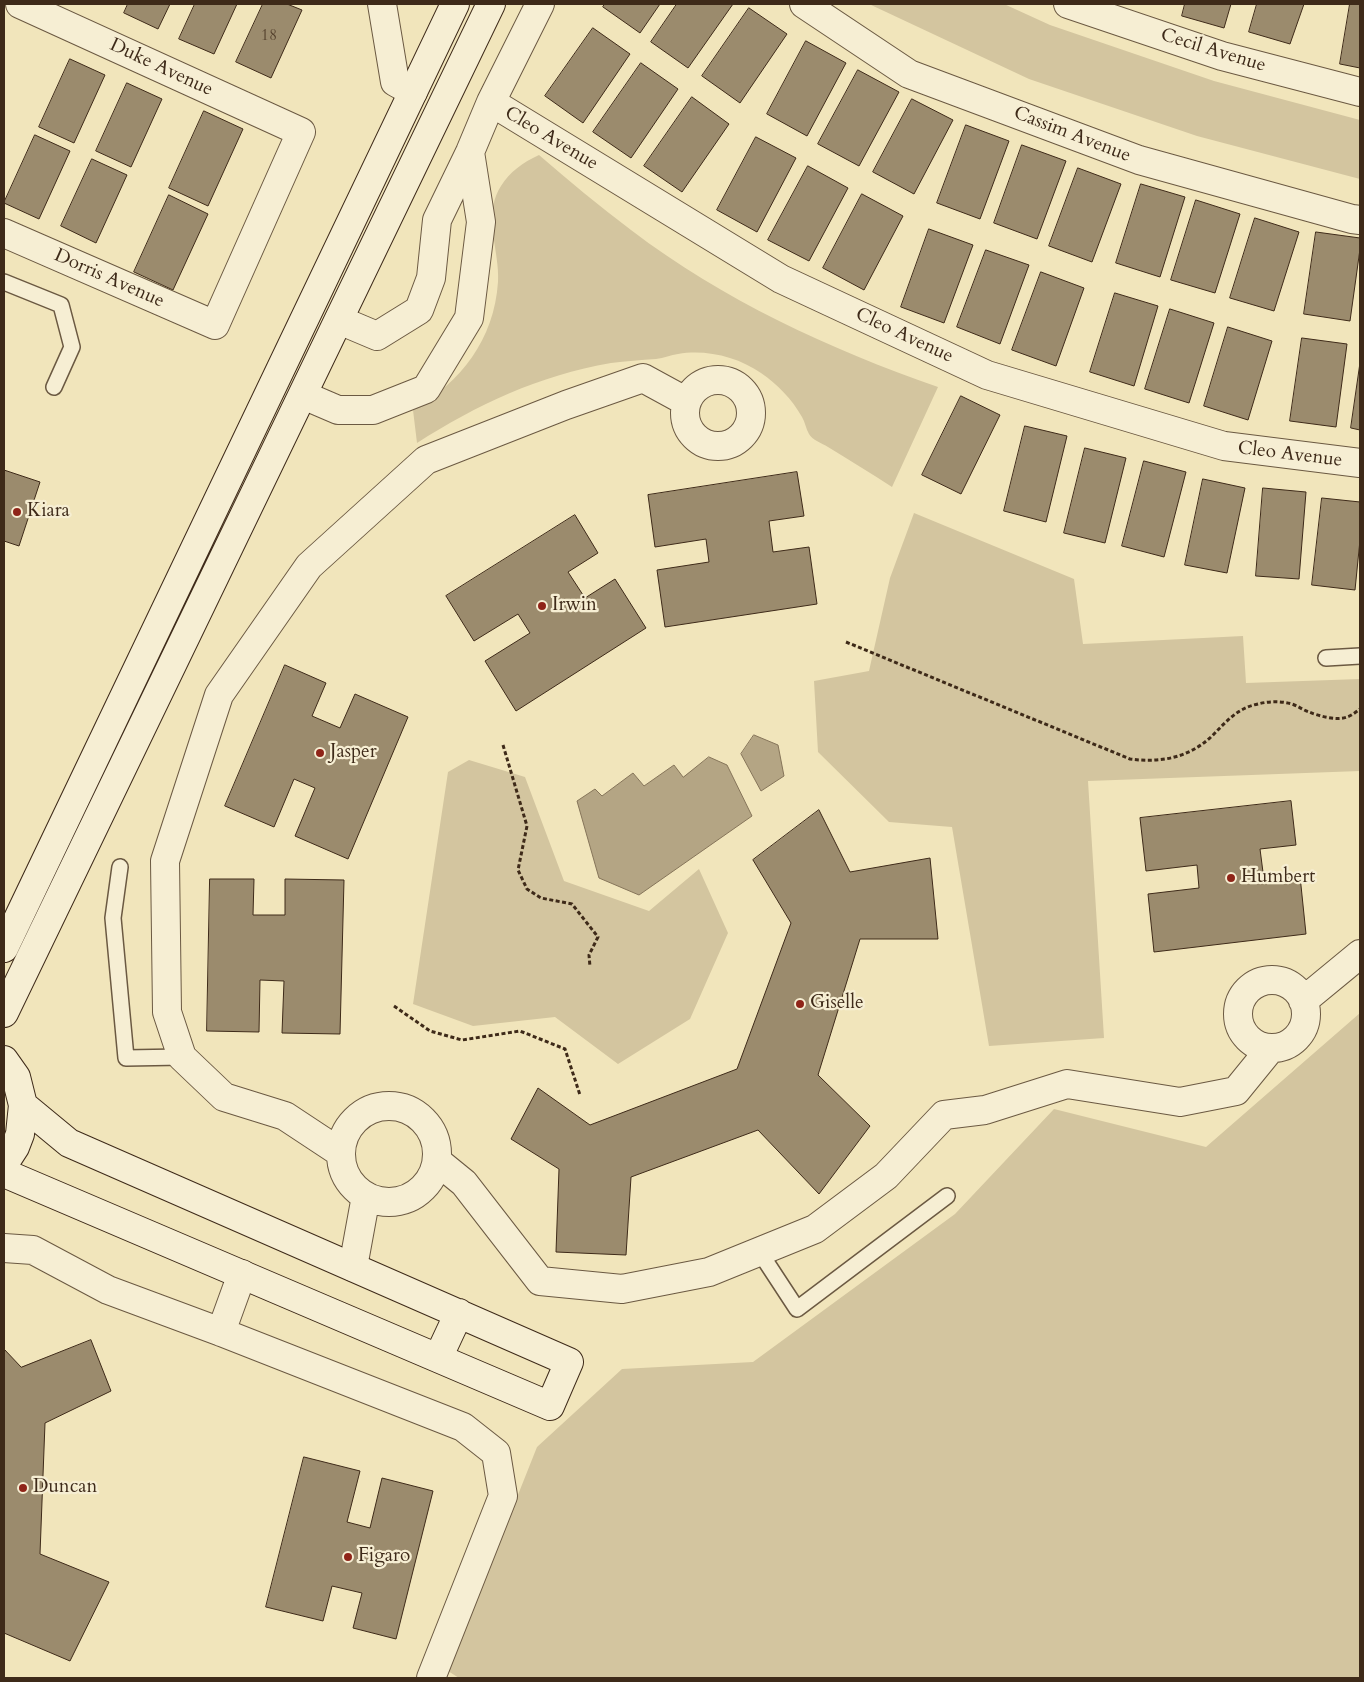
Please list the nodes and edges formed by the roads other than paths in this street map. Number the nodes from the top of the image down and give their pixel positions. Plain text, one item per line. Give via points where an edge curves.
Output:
1 (20, 4) edge
2 (382, 4) edge
3 (455, 4) edge
4 (491, 4) edge
5 (540, 4) edge
6 (804, 4) edge
7 (1068, 4) edge
8 (413, 92) junction
9 (1360, 92) edge
10 (491, 102) junction
11 (441, 106) junction
12 (470, 152) junction
13 (1360, 220) edge
14 (4, 233) edge
15 (4, 282) edge
16 (310, 306) junction
17 (339, 320) junction
18 (215, 325) joint
19 (275, 382) junction
20 (54, 387) dead end
21 (303, 395) junction
22 (687, 402) dead end
23 (1360, 463) edge
24 (1360, 656) edge
25 (1326, 658) dead end
26 (120, 867) dead end
27 (4, 948) edge
28 (1360, 954) edge
29 (1303, 1001) junction
30 (4, 1013) edge
31 (1271, 1048) junction
32 (182, 1057) junction
33 (4, 1060) edge
34 (23, 1105) junction
35 (341, 1153) junction
36 (437, 1161) junction
37 (4, 1164) edge
38 (4, 1173) edge
39 (366, 1196) junction
40 (947, 1196) dead end
41 (4, 1248) edge
42 (759, 1251) junction
43 (353, 1267) junction
44 (242, 1274) junction
45 (459, 1313) junction
46 (221, 1332) junction
47 (438, 1358) junction
48 (431, 1678) edge

1 - 18 street, Duke Avenue via 301,132
2 - 8 street via 395,82
3 - 8 street
4 - 11 street
5 - 10 street
6 - 13 street, Cassim Avenue via 910,74 1139,160
7 - 9 street, Cecil Avenue via 1222,56
8 - 11 street
8 - 16 street
10 - 12 street
10 - 23 street, Cleo Avenue via 781,279 987,375 1224,446
11 - 17 street
12 - 17 street via 437,220 431,278 419,310 377,336
12 - 21 street via 481,222 469,318 426,389 373,410 338,410
14 - 18 street, Dorris Avenue
15 - 20 lane via 60,305 72,347
16 - 17 street
16 - 19 street
17 - 21 street
19 - 21 street
19 - 27 street
21 - 30 street
22 - 32 street via 643,378 426,460 309,566 219,695 165,861 166,1012
24 - 25 lane
26 - 32 lane via 113,918 126,1058
28 - 29 street
29 - 31 street via 1306,1012 1300,1034 1282,1047
29 - 31 street via 1288,984 1277,981 1266,981 1246,992 1238,1012 1243,1033 1260,1046
31 - 42 street via 1236,1091 1180,1102 1068,1084 985,1110 944,1115 886,1176 815,1229
32 - 35 street via 224,1097 285,1116
33 - 34 street via 16,1077
34 - 37 street via 20,1134
34 - 43 street via 69,1143
35 - 36 street via 352,1124 375,1108 388,1106 414,1113 425,1122 433,1134
35 - 39 street via 344,1170 353,1185
36 - 39 street via 426,1184 405,1200 378,1201
36 - 42 street via 464,1183 540,1281 622,1289 709,1272
38 - 44 street
39 - 43 street
40 - 42 lane via 797,1309
41 - 46 street via 33,1250 108,1290
43 - 45 street
44 - 46 street
44 - 47 street
45 - 47 street
45 - 47 street via 569,1362 550,1406
46 - 48 street via 463,1427 496,1454 503,1496

